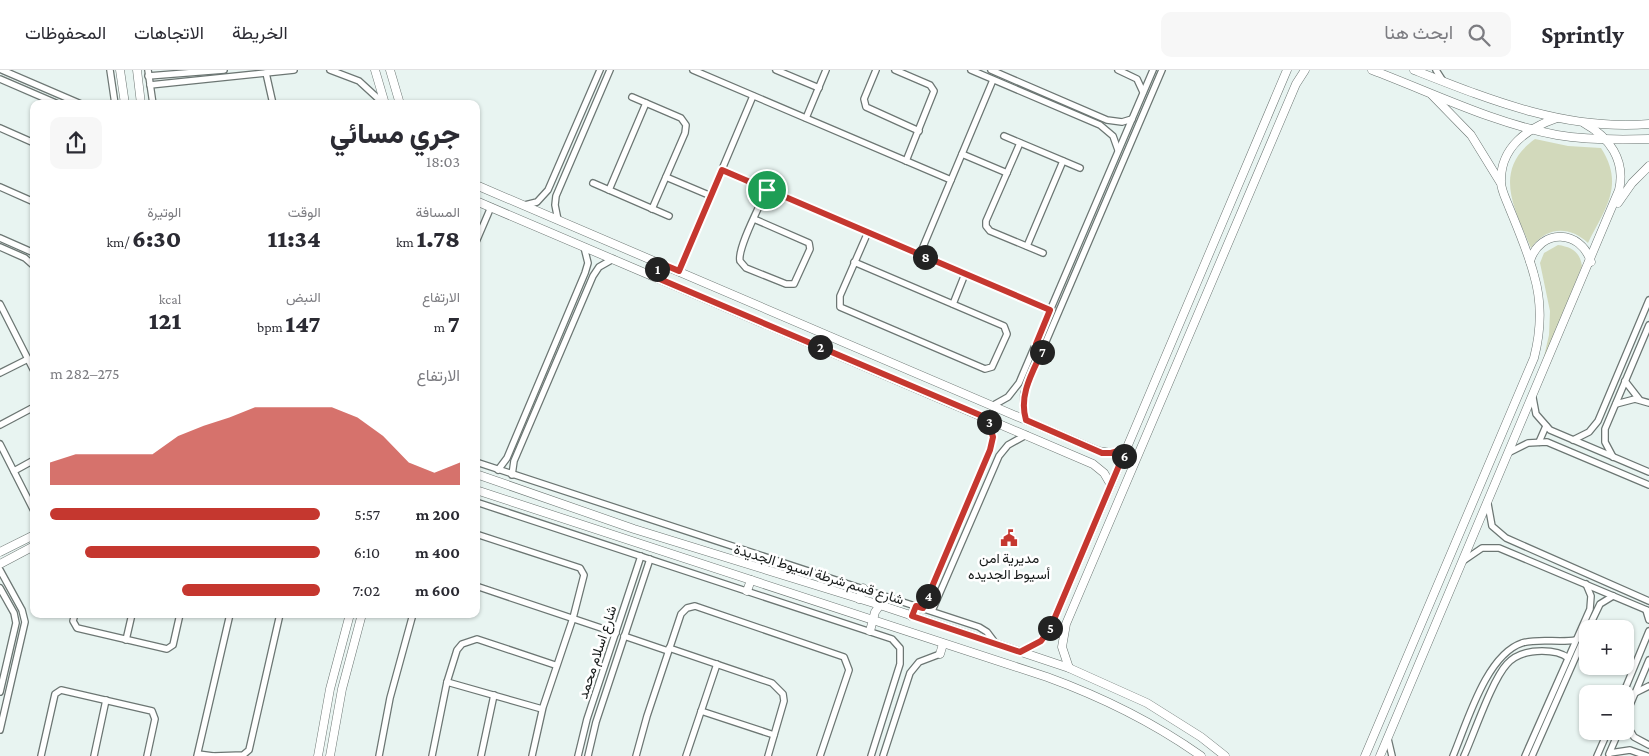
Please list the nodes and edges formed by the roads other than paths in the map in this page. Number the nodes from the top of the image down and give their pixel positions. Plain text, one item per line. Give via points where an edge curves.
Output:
1 (2, 70) edge
2 (110, 70) edge
3 (120, 70) edge
4 (137, 70) edge
5 (214, 70) edge
6 (224, 70) edge
7 (294, 70) edge
8 (330, 70) edge
9 (375, 70) edge
10 (390, 70) edge
11 (600, 70) edge
12 (610, 70) edge
13 (693, 70) edge
14 (711, 70) edge
15 (776, 70) edge
16 (826, 70) edge
17 (876, 70) edge
18 (896, 70) edge
19 (971, 70) edge
20 (991, 70) edge
21 (1118, 70) edge
22 (1153, 70) edge
23 (1162, 70) edge
24 (1287, 70) edge
25 (1305, 70) edge
26 (1372, 70) edge
27 (1414, 70) edge
28 (1436, 70) edge
29 (148, 73) edge
30 (266, 73) junction
31 (708, 76) junction
32 (0, 79) edge
33 (994, 80) junction
34 (1443, 82) junction
35 (150, 85) junction
36 (818, 88) junction
37 (1033, 88) junction
38 (1143, 92) junction
39 (1429, 92) junction
40 (1029, 95) junction
41 (753, 96) junction
42 (632, 97) dead end
43 (49, 100) edge
44 (72, 100) edge
45 (114, 100) edge
46 (124, 100) edge
47 (141, 100) edge
48 (152, 100) edge
49 (272, 100) edge
50 (380, 100) edge
51 (384, 100) edge
52 (399, 100) edge
53 (646, 103) junction
54 (806, 118) junction
55 (1557, 118) junction
56 (1132, 119) junction
57 (1584, 123) junction
58 (1649, 124) edge
59 (0, 128) edge
60 (1532, 129) junction
61 (919, 131) junction
62 (1004, 136) dead end
63 (1607, 139) junction
64 (1649, 139) edge
65 (30, 140) edge
66 (1020, 143) junction
67 (568, 145) junction
68 (576, 149) junction
69 (1118, 151) junction
70 (962, 154) junction
71 (906, 161) junction
72 (1063, 161) junction
73 (1649, 166) edge
74 (1080, 168) dead end
75 (722, 170) junction
76 (1007, 173) junction
77 (666, 177) junction
78 (951, 180) junction
79 (593, 183) dead end
80 (1500, 183) junction
81 (480, 186) edge
82 (0, 187) edge
83 (609, 190) junction
84 (767, 190) junction
85 (711, 196) junction
86 (30, 200) edge
87 (480, 203) edge
88 (524, 205) junction
89 (491, 207) junction
90 (652, 209) junction
91 (1611, 215) junction
92 (669, 216) dead end
93 (1090, 218) junction
94 (754, 219) junction
95 (558, 220) junction
96 (1098, 221) junction
97 (868, 232) junction
98 (480, 233) edge
99 (0, 238) edge
100 (1027, 246) junction
101 (0, 247) edge
102 (584, 247) junction
103 (30, 251) edge
104 (1043, 253) dead end
105 (920, 254) junction
106 (612, 259) junction
107 (1530, 261) junction
108 (30, 262) edge
109 (854, 262) junction
110 (1591, 262) junction
111 (660, 263) junction
112 (679, 271) junction
113 (965, 274) junction
114 (655, 277) junction
115 (1649, 300) edge
116 (0, 304) edge
117 (952, 304) junction
118 (1050, 310) junction
119 (6, 317) junction
120 (0, 320) edge
121 (1649, 325) edge
122 (1036, 344) junction
123 (1171, 344) junction
124 (1044, 347) junction
125 (1183, 348) junction
126 (28, 358) junction
127 (30, 362) edge
128 (903, 368) junction
129 (0, 373) edge
130 (898, 380) junction
131 (1625, 381) junction
132 (1533, 398) junction
133 (1638, 399) junction
134 (1616, 404) junction
135 (1649, 404) edge
136 (992, 406) junction
137 (30, 409) edge
138 (987, 418) junction
139 (1026, 420) junction
140 (0, 425) edge
141 (1595, 425) junction
142 (1546, 426) junction
143 (1605, 429) junction
144 (1026, 435) junction
145 (1573, 440) junction
146 (1539, 442) junction
147 (0, 444) edge
148 (1126, 449) junction
149 (1510, 452) junction
150 (1613, 457) junction
151 (30, 462) edge
152 (480, 463) edge
153 (498, 470) junction
154 (14, 471) junction
155 (1649, 472) edge
156 (480, 475) edge
157 (512, 475) junction
158 (1111, 484) junction
159 (1649, 485) edge
160 (480, 491) edge
161 (30, 503) edge
162 (480, 503) edge
163 (1488, 504) junction
164 (589, 514) junction
165 (586, 526) junction
166 (480, 535) edge
167 (1501, 535) junction
168 (30, 537) edge
169 (1496, 547) junction
170 (30, 548) edge
171 (0, 552) edge
172 (641, 556) junction
173 (650, 559) junction
174 (1463, 561) junction
175 (0, 564) edge
176 (0, 570) edge
177 (751, 580) junction
178 (1586, 584) junction
179 (480, 587) edge
180 (0, 588) edge
181 (862, 588) junction
182 (747, 591) junction
183 (835, 592) junction
184 (1635, 595) junction
185 (1613, 596) junction
186 (859, 599) junction
187 (1649, 601) edge
188 (1632, 604) junction
189 (880, 605) junction
190 (830, 606) junction
191 (919, 607) junction
192 (932, 611) junction
193 (1647, 611) edge
194 (912, 616) junction
195 (75, 618) edge
196 (131, 618) edge
197 (179, 618) edge
198 (229, 618) edge
199 (279, 618) edge
200 (349, 618) edge
201 (361, 618) edge
202 (412, 618) edge
203 (573, 618) junction
204 (1592, 620) edge
205 (1649, 620) edge
206 (873, 621) junction
207 (1649, 630) edge
208 (870, 631) junction
209 (616, 633) junction
210 (1417, 635) junction
211 (624, 636) junction
212 (126, 640) junction
213 (1430, 640) junction
214 (1576, 640) junction
215 (944, 644) junction
216 (996, 644) junction
217 (669, 649) junction
218 (1579, 649) edge
219 (1020, 652) junction
220 (940, 654) joint
221 (8, 658) junction
222 (1568, 658) junction
223 (16, 660) junction
224 (717, 664) junction
225 (1648, 664) edge
226 (555, 665) junction
227 (1070, 668) junction
228 (601, 679) junction
229 (447, 682) junction
230 (609, 682) junction
231 (1628, 685) edge
232 (1649, 686) edge
233 (0, 692) edge
234 (1635, 693) joint
235 (494, 695) junction
236 (106, 700) junction
237 (1477, 700) junction
238 (1486, 704) junction
239 (542, 708) junction
240 (701, 710) junction
241 (1169, 717) junction
242 (1185, 727) junction
243 (0, 730) edge
244 (1162, 730) junction
245 (774, 735) junction
246 (1388, 737) junction
247 (1634, 737) edge
248 (1177, 739) junction
249 (1604, 740) edge
250 (1615, 740) edge
251 (1649, 746) edge
252 (1609, 754) edge
253 (197, 755) edge
254 (318, 755) edge
255 (41, 756) edge
256 (94, 756) edge
257 (147, 756) edge
258 (213, 756) edge
259 (330, 756) edge
260 (379, 756) edge
261 (432, 756) edge
262 (481, 756) edge
263 (532, 756) edge
264 (578, 756) edge
265 (588, 756) edge
266 (636, 756) edge
267 (686, 756) edge
268 (768, 756) edge
269 (820, 756) edge
270 (871, 756) edge
271 (883, 756) edge
272 (1201, 756) edge
273 (1225, 756) edge
274 (1365, 756) edge
275 (1380, 756) edge
276 (1392, 756) edge
277 (1453, 756) edge
278 (1464, 756) edge
279 (1525, 756) edge
280 (1532, 756) edge
281 (1597, 756) edge
282 (1647, 756) edge

1 - 44 street
2 - 45 street
3 - 46 main road
4 - 47 main road
5 - 6 street
5 - 29 street
7 - 30 street
8 - 50 street via 359,81
9 - 51 main road
10 - 52 main road
11 - 67 street
12 - 68 street
13 - 31 street
14 - 31 street
15 - 36 street
16 - 36 street
17 - 61 street via 864,99 866,108
18 - 61 street via 934,88 934,96
19 - 33 street
20 - 37 street
21 - 38 street via 1137,79
22 - 38 street
23 - 96 street
24 - 123 main road
25 - 125 main road via 1296,84
26 - 39 main road
27 - 34 main road
28 - 34 street
29 - 35 street
30 - 35 street
30 - 49 street
31 - 41 street
32 - 43 street
33 - 40 street
33 - 70 street
34 - 55 main road via 1501,103
35 - 48 street
36 - 54 street
37 - 40 street
37 - 56 street via 1107,120 1122,122
38 - 56 street
39 - 60 main road
39 - 80 main road via 1471,135
40 - 69 street via 1105,128 1113,136
41 - 54 street
41 - 75 street
42 - 53 street
53 - 77 street via 681,118 686,124
53 - 83 street
54 - 71 street
55 - 57 main road
55 - 60 main road
56 - 69 street
57 - 58 main road
57 - 63 main road
59 - 65 street
60 - 63 main road via 1570,137
60 - 80 main road via 1511,148 1503,165
61 - 71 street
62 - 66 street
63 - 64 main road
63 - 91 main road via 1621,173
66 - 72 street
66 - 76 street
67 - 68 street
67 - 88 street via 546,194 537,202
68 - 95 street via 556,196
69 - 93 street
70 - 76 street
70 - 78 street
71 - 78 street
72 - 74 street
72 - 100 street
73 - 91 main road via 1632,183
75 - 84 street
75 - 85 street
76 - 100 street via 986,226 990,231
77 - 85 street
77 - 90 street
78 - 105 street
79 - 83 street
80 - 107 main road
81 - 88 main road
82 - 86 street
83 - 90 street
84 - 94 street
84 - 97 street
85 - 112 street
87 - 89 main road
88 - 95 main road
89 - 98 street
89 - 102 main road
90 - 92 street
91 - 110 main road
93 - 96 street
93 - 118 street
94 - 94 street via 739,255 741,264 786,284 794,284 810,249 809,243
95 - 111 main road
96 - 124 street
97 - 105 street
97 - 109 street
99 - 103 street
100 - 104 street
101 - 108 street
102 - 106 main road
102 - 153 street via 588,263 585,273 507,458
105 - 113 street
106 - 114 main road
106 - 157 street via 599,267 593,276 514,461
107 - 110 main road via 1541,242 1562,236 1581,244
107 - 210 main road via 1540,309 1534,358
109 - 117 street
109 - 117 street via 839,298 842,308 985,369 990,368 1007,328
110 - 132 main road
111 - 112 main road
111 - 114 main road
112 - 128 main road
113 - 117 street
113 - 118 street
114 - 130 main road
115 - 141 street
116 - 119 street
118 - 122 street
119 - 120 street
119 - 126 street
121 - 131 street
122 - 124 street
122 - 136 street via 1016,388 1008,398
123 - 125 main road
123 - 148 main road
124 - 139 street via 1024,393
125 - 227 main road via 1066,624 1062,647
126 - 127 street
126 - 129 street
128 - 130 main road
128 - 136 main road
130 - 138 main road
131 - 133 street
131 - 134 street
132 - 142 street via 1536,414
132 - 149 main road
133 - 134 street
133 - 135 street
134 - 143 street
136 - 139 main road
137 - 140 street
138 - 144 main road
138 - 191 street via 993,437 990,450
139 - 148 main road via 1102,453
141 - 143 street
141 - 145 street
142 - 145 street
142 - 146 street
143 - 150 street via 1605,442
144 - 158 main road via 1097,467
144 - 192 street via 1008,445 999,456
145 - 150 street
146 - 149 street via 1522,445
146 - 159 street
147 - 154 street
148 - 158 main road
149 - 163 main road
150 - 155 street
151 - 154 street
152 - 153 street
153 - 157 street
154 - 161 street
156 - 164 main road, شارع قسم شرطة اسيوط الجديدة
157 - 181 street
158 - 219 main road via 1046,636 1035,646
160 - 165 main road, شارع قسم شرطة اسيوط الجديدة
162 - 172 street
163 - 167 street via 1491,522
163 - 174 main road
164 - 165 main road
164 - 183 main road, شارع قسم شرطة اسيوط الجديدة
165 - 177 main road, شارع قسم شرطة اسيوط الجديدة
166 - 203 street via 582,570 584,578
167 - 169 street
167 - 184 street
168 - 171 main road
169 - 174 street via 1478,550
169 - 178 street
170 - 175 main road
172 - 173 street
172 - 209 street, شارع اسلام محمد
173 - 182 street
173 - 211 street, شارع اسلام محمد
174 - 213 main road
176 - 223 street via 25,618
177 - 182 main road
177 - 190 main road, شارع قسم شرطة اسيوط الجديدة
178 - 185 street
178 - 214 street via 1591,605
179 - 203 street
180 - 221 street via 16,620
181 - 186 main road
181 - 191 street
182 - 208 street
183 - 186 main road, شارع قسم شرطة اسيوط الجديدة
183 - 190 main road
184 - 187 street
184 - 188 street
185 - 188 street
185 - 204 street via 1600,604
186 - 189 main road, شارع قسم شرطة اسيوط الجديدة
188 - 193 street
189 - 194 main road, شارع قسم شرطة اسيوط الجديدة
189 - 206 main road via 874,612
190 - 206 main road, شارع قسم شرطة اسيوط الجديدة
191 - 192 street
191 - 194 main road
192 - 216 street via 982,628
193 - 205 street
194 - 216 main road, شارع قسم شرطة اسيوط الجديدة
195 - 212 street via 77,628
196 - 212 street
197 - 212 street via 170,649
198 - 253 street
199 - 258 street via 248,752
200 - 254 main road via 330,688
201 - 259 main road via 342,690
202 - 260 street via 390,698
203 - 209 street
203 - 226 street
206 - 208 main road
206 - 215 main road, شارع قسم شرطة اسيوط الجديدة
207 - 231 street
208 - 270 street via 892,639 900,648 900,664
209 - 228 street, شارع اسلام محمد
210 - 213 main road
210 - 274 main road
211 - 217 street
211 - 230 street, شارع اسلام محمد
213 - 246 main road
214 - 222 street
214 - 237 street via 1529,641 1508,649 1493,665
215 - 220 main road
215 - 244 main road, شارع قسم شرطة اسيوط الجديدة via 1090,693
216 - 219 main road, شارع قسم شرطة اسيوط الجديدة
217 - 224 street
217 - 266 street
217 - 269 street via 681,614 696,606 844,657 849,670
218 - 280 street
219 - 227 main road, شارع قسم شرطة اسيوط الجديدة
220 - 271 street via 925,658 910,673
221 - 223 street
221 - 233 street
222 - 238 street via 1545,651 1528,652 1514,658 1503,669
222 - 279 street
223 - 243 street
224 - 240 street
224 - 245 street via 778,688 784,701
225 - 234 street
226 - 229 street via 485,641 469,640 456,650
226 - 239 street
227 - 241 main road, شارع قسم شرطة اسيوط الجديدة
228 - 230 street
228 - 264 street, شارع اسلام محمد
229 - 235 street
229 - 261 street
230 - 265 street, شارع اسلام محمد
232 - 234 street
235 - 239 street
235 - 262 street
236 - 255 street via 61,690 56,692
236 - 256 street
236 - 257 street via 154,713
237 - 238 street
237 - 277 street
238 - 278 street
239 - 263 street
240 - 245 street
240 - 267 street
241 - 242 main road, شارع قسم شرطة اسيوط الجديدة
241 - 244 main road via 1167,728
242 - 248 main road via 1178,732
242 - 273 main road, شارع قسم شرطة اسيوط الجديدة
244 - 248 main road, شارع قسم شرطة اسيوط الجديدة
245 - 268 street
246 - 275 main road
246 - 276 street
247 - 251 street
248 - 272 main road, شارع قسم شرطة اسيوط الجديدة
249 - 281 street
250 - 252 street
252 - 282 street via 1630,750
253 - 258 street
254 - 259 main road

